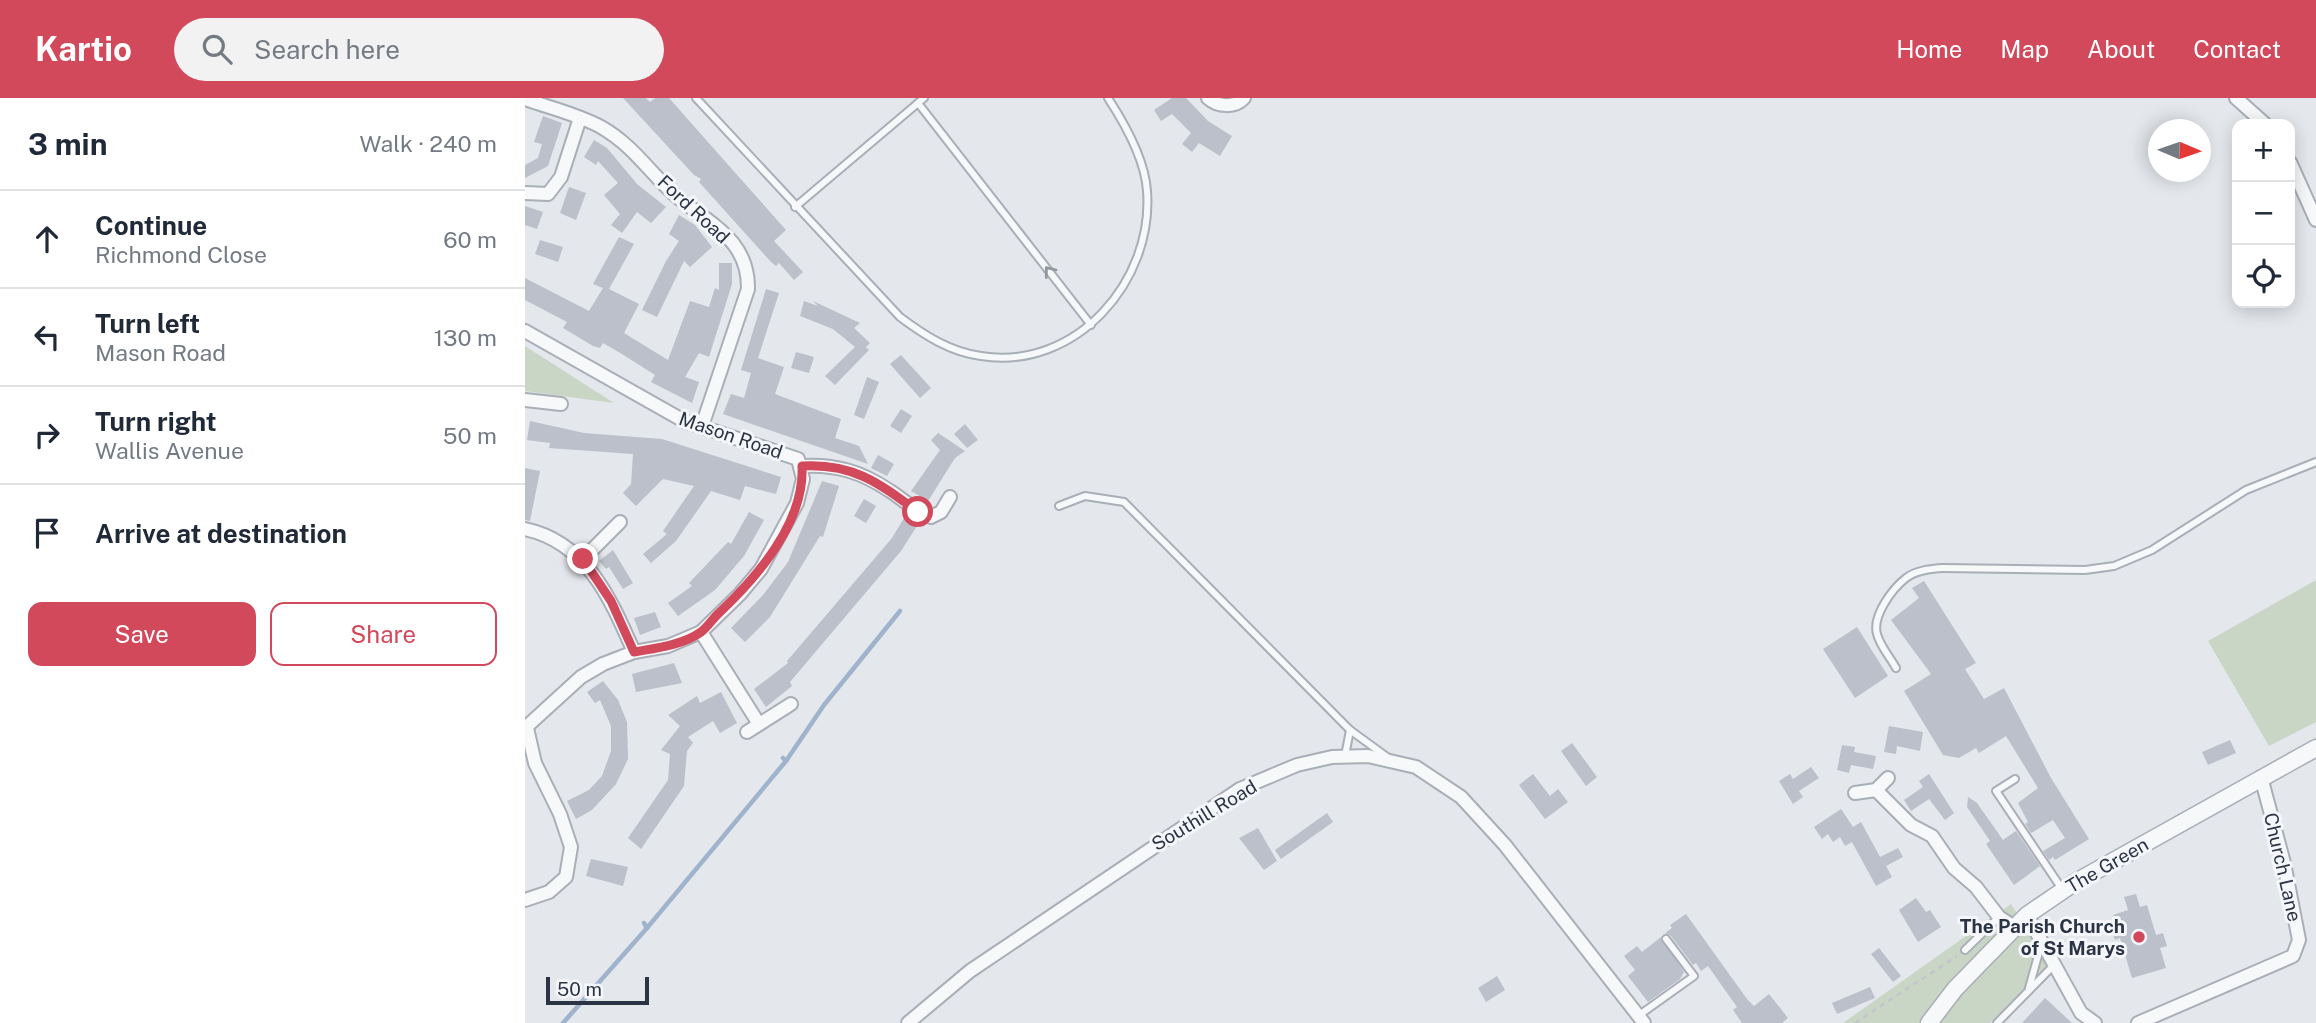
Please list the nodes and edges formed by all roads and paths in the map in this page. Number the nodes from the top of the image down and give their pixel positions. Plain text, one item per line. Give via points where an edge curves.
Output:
1 (696, 98) edge
2 (924, 98) edge
3 (1108, 98) edge
4 (1209, 98) edge
5 (1244, 98) edge
6 (2235, 98) edge
7 (525, 99) edge
8 (918, 103) junction
9 (580, 118) junction
10 (2259, 119) edge
11 (2295, 173) edge
12 (525, 192) edge
13 (795, 207) junction
14 (2316, 220) edge
15 (1091, 325) junction
16 (525, 331) edge
17 (525, 400) edge
18 (561, 404) dead end
19 (702, 426) junction
20 (2316, 462) edge
21 (802, 466) junction
22 (950, 497) dead end
23 (1059, 506) dead end
24 (620, 522) dead end
25 (525, 529) edge
26 (583, 559) junction
27 (701, 632) junction
28 (634, 652) junction
29 (1896, 668) dead end
30 (791, 704) dead end
31 (759, 724) junction
32 (526, 728) edge
33 (1350, 730) junction
34 (747, 732) dead end
35 (2316, 748) edge
36 (1345, 756) junction
37 (1389, 759) junction
38 (2261, 777) junction
39 (1888, 778) dead end
40 (2015, 779) dead end
41 (1877, 790) junction
42 (1855, 793) dead end
43 (2063, 890) junction
44 (525, 900) edge
45 (2027, 915) junction
46 (1999, 916) junction
47 (2014, 927) junction
48 (1666, 939) dead end
49 (2042, 940) junction
50 (1965, 950) joint
51 (2056, 963) junction
52 (2028, 990) junction
53 (1641, 1020) edge
54 (908, 1023) edge
55 (1855, 1023) edge
56 (1929, 1023) edge
57 (1997, 1023) edge
58 (2095, 1023) edge
59 (2138, 1023) edge

1 - 13 lane
2 - 8 lane
3 - 15 lane via 1140,163 1147,190 1146,219 1142,245 1125,288
4 - 5 street via 1225,106
6 - 10 street
7 - 9 street, Ford Road
8 - 13 lane
15 -> 8 lane
9 - 12 street via 561,177 548,194
9 - 19 street, Ford Road via 635,151 676,196 716,226 748,270 742,310
11 - 14 street
13 - 15 lane via 900,317 956,351 982,357 1029,353 1071,338
16 - 19 street, Mason Road via 664,412
17 - 18 street
19 - 21 street, Mason Road via 790,455
20 - 29 lane via 2246,490 2152,550 2115,566 2085,570 1943,568 1907,577 1876,623 1881,643
21 - 22 street via 826,465 857,472 931,517 941,512
21 - 27 street, Mason Road via 797,503 779,540 754,578
23 - 33 lane via 1086,496 1124,502
24 - 26 street
25 - 26 street
26 - 28 street via 611,601
27 - 28 street, Mason Road via 668,646
27 - 31 street
28 - 32 street, Mason Road via 581,677
30 - 31 street
31 - 34 street
32 - 44 street via 535,763 561,814 571,847 566,877 549,892
33 - 36 lane
33 - 37 lane
35 - 38 street, The Green
36 - 37 street, Southill Road
36 - 54 street, Southill Road via 1297,765 1229,796 970,971
37 - 53 street, Southill Road via 1416,767 1461,797 1505,845
38 - 43 street, The Green
38 - 59 street, Church Lane via 2299,940 2293,956
39 - 41 street
40 - 43 lane via 1996,791
41 - 42 street
41 - 46 street via 1911,825 1932,836 1954,868
43 - 45 street, The Green
45 - 47 street, The Green
45 - 49 street
46 - 47 street
46 - 50 lane
47 - 56 street, The Green
48 - 53 lane via 1694,976
49 - 51 street
49 - 52 lane
50 - 55 path
51 - 52 lane
51 - 58 street via 2081,1013
52 - 57 lane

